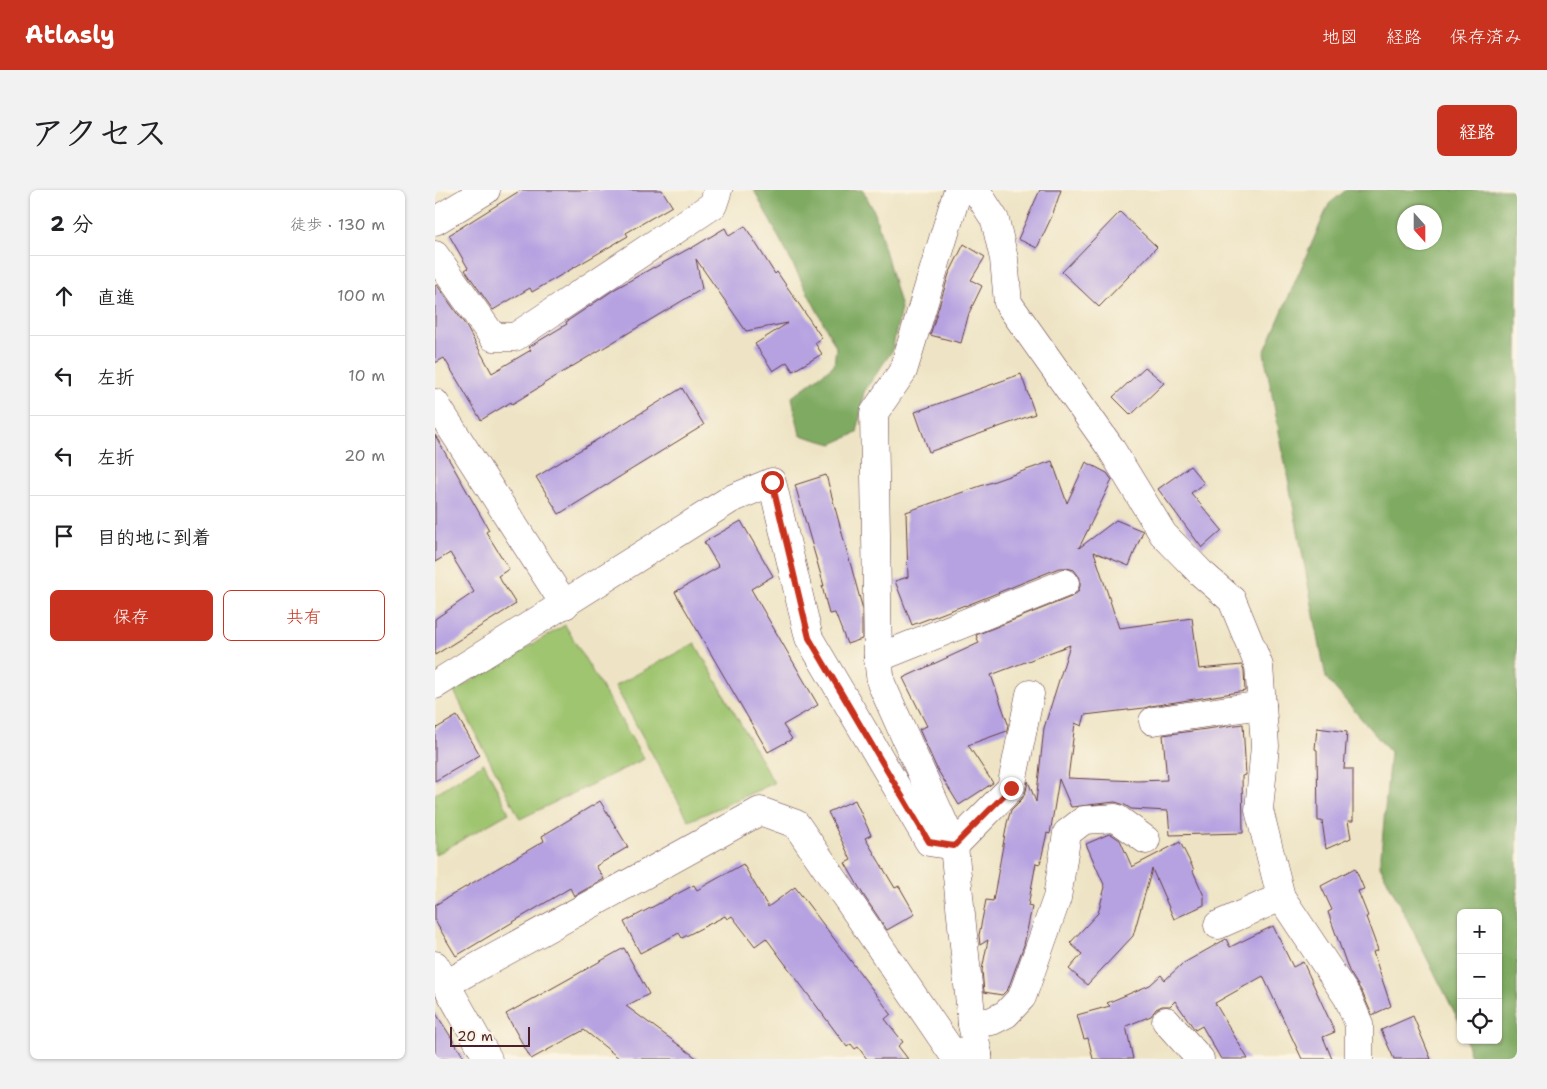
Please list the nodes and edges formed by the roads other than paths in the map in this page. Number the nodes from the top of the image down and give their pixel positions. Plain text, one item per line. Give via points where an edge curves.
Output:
1 (486, 190) edge
2 (718, 190) edge
3 (958, 190) edge
4 (976, 190) edge
5 (435, 221) edge
6 (435, 255) edge
7 (435, 403) edge
8 (1065, 583) dead end
9 (565, 605) junction
10 (878, 658) junction
11 (435, 686) edge
12 (1030, 694) dead end
13 (1262, 705) junction
14 (1153, 722) dead end
15 (1146, 840) dead end
16 (954, 846) junction
17 (1281, 897) junction
18 (1218, 925) dead end
19 (441, 974) edge
20 (1166, 1021) dead end
21 (972, 1024) junction
22 (978, 1057) edge
23 (488, 1059) edge
24 (1200, 1059) edge
25 (1359, 1059) edge

1 - 5 street
2 - 6 street via 713,205 515,337 493,338
3 - 10 street via 903,371 874,413
4 - 13 street via 995,220 1004,259 1008,303 1110,447 1163,534 1232,600 1259,666
7 - 9 street
8 - 10 street
9 - 11 street
9 - 16 street via 731,499 772,482 809,638 929,842
10 - 16 street via 881,683
12 - 16 street via 1011,788
13 - 14 street
13 - 17 street via 1265,746 1259,810
15 - 21 street via 1116,818 1084,820 1067,833 1057,898 1022,997 1006,1014 992,1022
16 - 21 street
17 - 18 street
17 - 25 street via 1349,998 1359,1024
19 - 22 street via 760,811 796,824 951,1051
19 - 23 street
20 - 24 street
21 - 22 street

